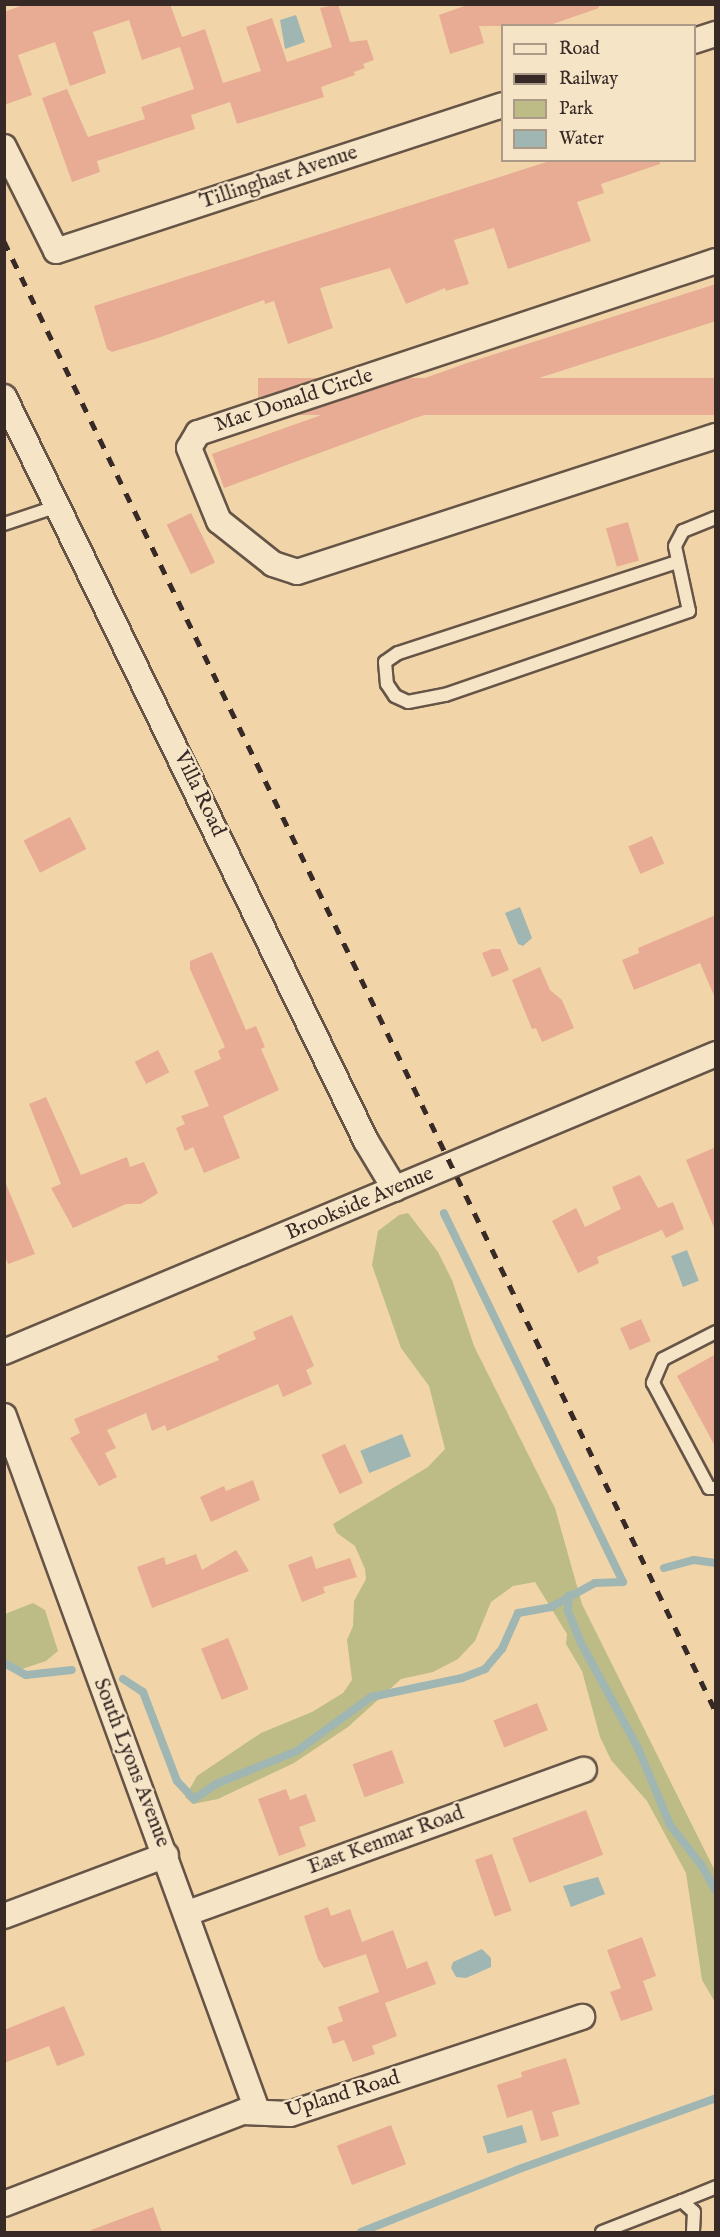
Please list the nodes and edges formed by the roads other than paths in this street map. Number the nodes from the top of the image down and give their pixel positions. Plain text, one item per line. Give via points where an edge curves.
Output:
1 (716, 34) edge
2 (696, 41) edge
3 (501, 105) edge
4 (4, 147) edge
5 (716, 261) edge
6 (4, 397) edge
7 (716, 436) edge
8 (58, 506) junction
9 (716, 518) edge
10 (4, 524) edge
11 (677, 562) junction
12 (716, 1054) edge
13 (395, 1190) junction
14 (716, 1332) edge
15 (4, 1352) edge
16 (4, 1416) edge
17 (713, 1491) edge
18 (584, 1770) dead end
19 (166, 1856) junction
20 (188, 1913) junction
21 (4, 1916) edge
22 (582, 2017) dead end
23 (257, 2110) junction
24 (716, 2187) edge
25 (682, 2201) junction
26 (4, 2204) edge
27 (608, 2231) edge
28 (693, 2232) edge

1 - 2 street
3 - 4 street, Tillinghast Avenue via 56,251
5 - 7 street, Mac Donald Circle via 198,433 189,448 219,521 273,564 297,572
6 - 8 street, Villa Road
8 - 10 lane
8 - 13 street, Villa Road via 366,1140
9 - 11 lane via 683,531 675,546
11 - 11 lane via 689,611 445,695 408,702 395,696 383,673 385,662 398,652
12 - 13 street, Brookside Avenue
13 - 15 street, Brookside Avenue
14 - 17 lane via 663,1359 653,1383
16 - 19 street, South Lyons Avenue
18 - 20 street, East Kenmar Road
19 - 20 street, South Lyons Avenue
19 - 21 street
20 - 23 street, South Lyons Avenue
22 - 23 street, Upland Road via 290,2114
23 - 26 street, Upland Road via 234,2115
24 - 25 lane
25 - 27 lane
25 - 28 lane via 694,2212

